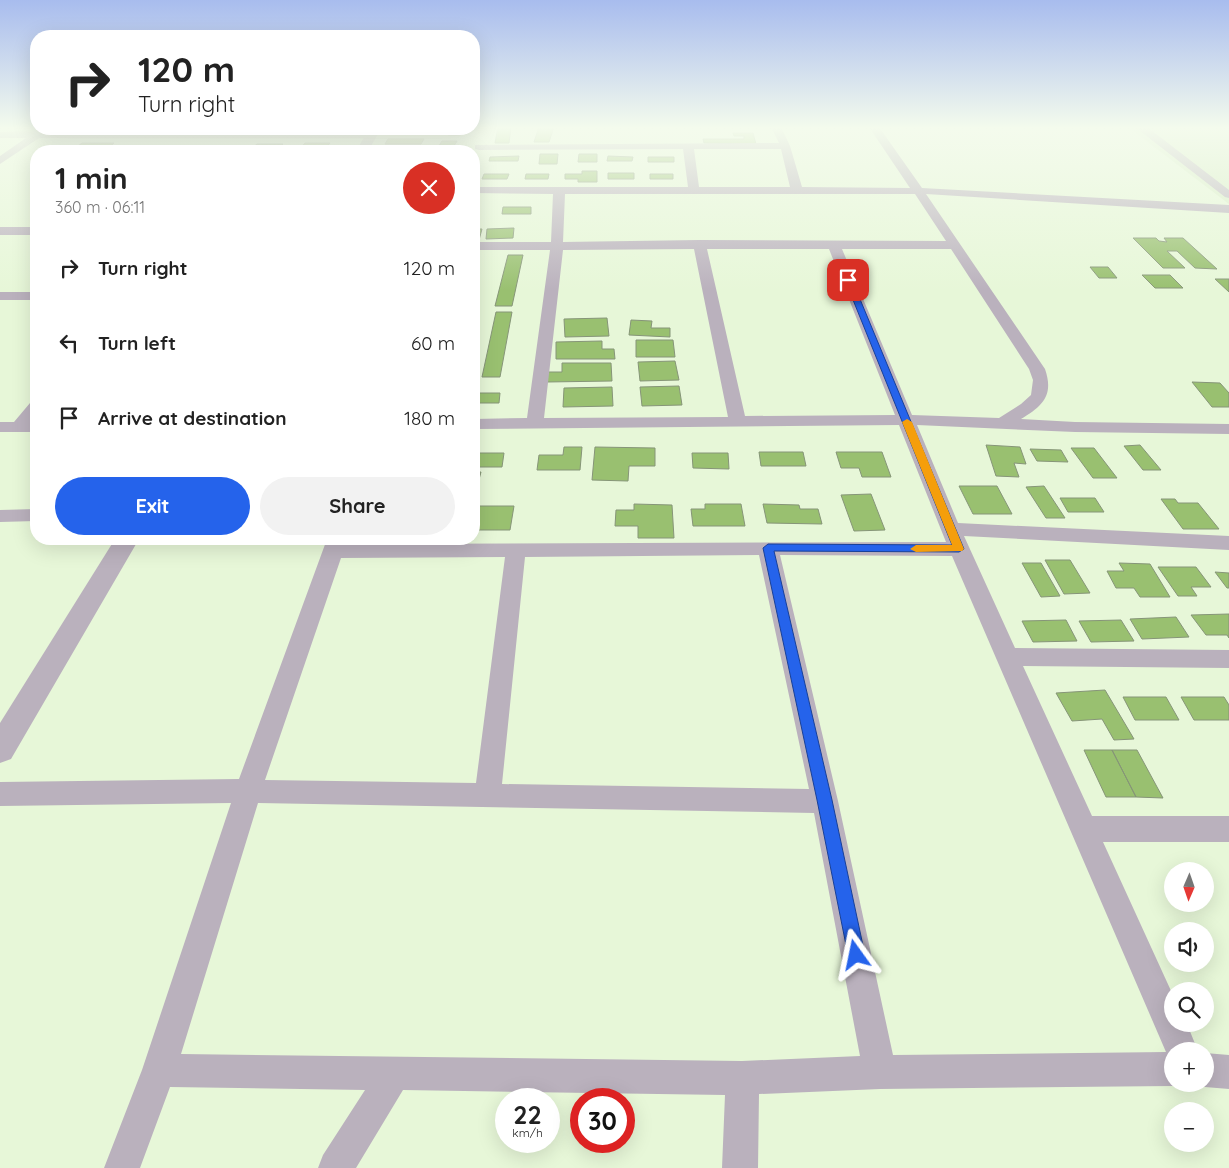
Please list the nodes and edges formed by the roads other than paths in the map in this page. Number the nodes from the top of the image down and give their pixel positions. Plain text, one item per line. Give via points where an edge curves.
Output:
1 (694, 182) edge
2 (794, 182) edge
3 (912, 182) edge
4 (1211, 182) edge
5 (480, 190) edge
6 (559, 190) junction
7 (694, 191) junction
8 (797, 191) junction
9 (919, 191) junction
10 (1229, 195) edge
11 (1229, 209) edge
12 (30, 230) edge
13 (0, 231) edge
14 (699, 244) junction
15 (557, 245) junction
16 (834, 245) junction
17 (953, 245) junction
18 (480, 246) edge
19 (0, 296) edge
20 (30, 296) edge
21 (0, 312) edge
22 (906, 420) junction
23 (738, 422) junction
24 (1002, 422) junction
25 (480, 424) edge
26 (535, 424) junction
27 (0, 427) edge
28 (28, 427) edge
29 (1229, 429) edge
30 (30, 515) edge
31 (0, 516) edge
32 (955, 539) junction
33 (1229, 543) edge
34 (123, 545) edge
35 (335, 545) edge
36 (768, 548) junction
37 (516, 549) junction
38 (1008, 657) junction
39 (1229, 659) edge
40 (0, 750) edge
41 (248, 791) junction
42 (0, 794) edge
43 (488, 794) junction
44 (825, 800) junction
45 (1083, 829) junction
46 (1229, 829) edge
47 (1178, 1042) edge
48 (1164, 1069) edge
49 (159, 1070) junction
50 (1214, 1071) edge
51 (880, 1072) junction
52 (1229, 1072) edge
53 (394, 1074) junction
54 (742, 1078) junction
55 (122, 1168) edge
56 (344, 1168) edge
57 (740, 1168) edge

1 - 7 street
2 - 8 street
3 - 9 street
4 - 10 street
5 - 6 street
6 - 7 street
6 - 15 street
7 - 8 street
8 - 9 street
9 - 11 street
9 - 17 street
12 - 13 street
14 - 15 street
14 - 16 street
14 - 23 street
15 - 18 street
15 - 26 street
16 - 17 street
16 - 22 street
17 - 24 street via 1043,381 1041,394 1032,404
19 - 20 street
20 - 21 street
22 - 23 street
22 - 24 street
22 - 32 street
23 - 26 street
24 - 29 street via 1075,427
25 - 26 street
27 - 28 street
30 - 31 street
32 - 33 street
32 - 36 street
32 - 38 street
34 - 40 street
35 - 37 street
35 - 41 street
36 - 37 street
36 - 44 street
37 - 43 street
38 - 39 street
38 - 45 street
41 - 42 street
41 - 43 street
41 - 49 street
43 - 44 street
44 - 51 street
45 - 46 street
45 - 47 street
48 - 51 street
49 - 53 street
49 - 55 street
50 - 52 street
51 - 54 street
53 - 54 street
53 - 56 street
54 - 57 street

